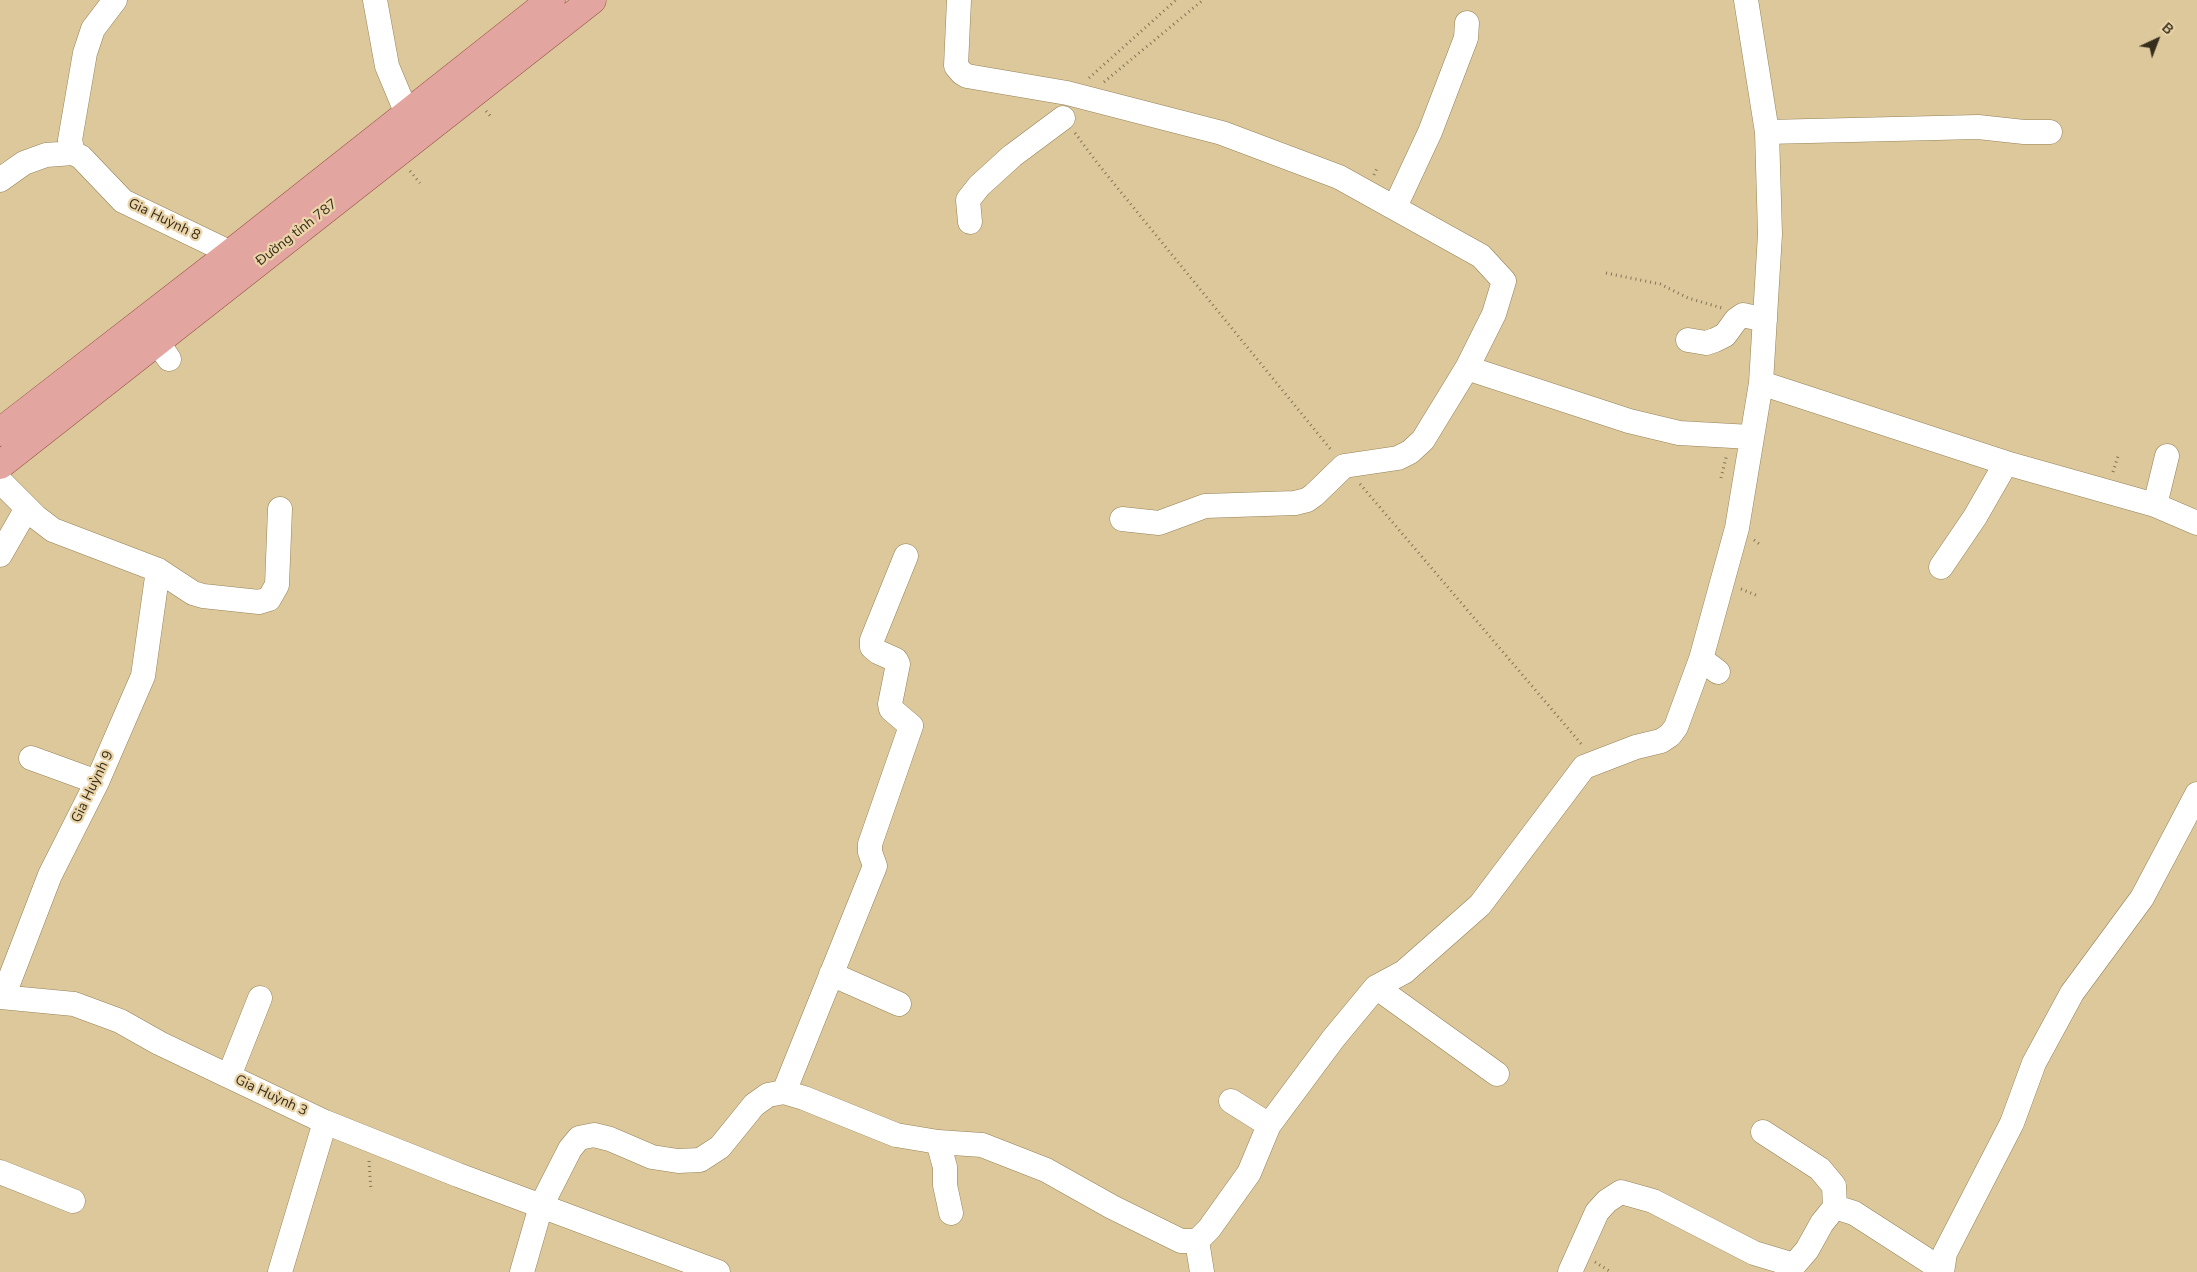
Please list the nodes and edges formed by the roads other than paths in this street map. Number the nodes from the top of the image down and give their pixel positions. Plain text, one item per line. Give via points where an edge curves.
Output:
1 (115, 0) edge
2 (375, 0) edge
3 (551, 0) edge
4 (592, 0) edge
5 (959, 0) edge
6 (1746, 0) edge
7 (1467, 23) dead end
8 (407, 114) junction
9 (1063, 118) road end
10 (1767, 132) junction
11 (2050, 132) dead end
12 (72, 152) junction
13 (0, 180) edge
14 (1395, 207) junction
15 (970, 222) dead end
16 (231, 253) junction
17 (1754, 318) junction
18 (1688, 340) dead end
19 (1467, 368) junction
20 (1761, 382) junction
21 (0, 432) edge
22 (1752, 437) junction
23 (2167, 456) dead end
24 (2006, 463) junction
25 (0, 465) edge
26 (0, 481) edge
27 (2155, 505) junction
28 (27, 508) junction
29 (280, 509) dead end
30 (1122, 519) dead end
31 (2197, 523) edge
32 (0, 555) edge
33 (906, 556) dead end
34 (1941, 567) dead end
35 (158, 570) junction
36 (31, 758) dead end
37 (97, 782) junction
38 (2197, 794) edge
39 (831, 974) junction
40 (1376, 987) junction
41 (2, 997) edge
42 (260, 998) dead end
43 (899, 1004) dead end
44 (1497, 1074) dead end
45 (229, 1076) junction
46 (784, 1092) junction
47 (1231, 1102) dead end
48 (326, 1122) junction
49 (1269, 1126) junction
50 (1763, 1132) dead end
51 (938, 1142) junction
52 (0, 1172) edge
53 (73, 1201) dead end
54 (541, 1206) junction
55 (1835, 1207) junction
56 (951, 1213) dead end
57 (1197, 1241) junction
58 (1942, 1271) edge
59 (280, 1272) edge
60 (522, 1272) edge
61 (718, 1272) edge
62 (1202, 1272) edge
63 (1570, 1272) edge

1 - 12 street via 93,28 85,53 70,140
2 - 8 street via 387,66
3 - 8 main road, Đường tỉnh 787
4 - 25 main road, Đường tỉnh 787 via 163,351
5 - 14 street via 956,66 967,76 1075,96 1222,133 1339,176
6 - 10 street
7 - 14 street via 1466,38 1430,132
8 - 16 main road, Đường tỉnh 787
9 - 15 street via 1012,156 980,186 968,200
10 - 11 street via 1978,127
10 - 17 street via 1770,234
12 - 13 street via 24,163
12 - 16 street, Gia Huỳnh 8 via 81,157 123,201
14 - 19 street via 1481,256 1504,281 1494,314
16 - 21 main road, Đường tỉnh 787
17 - 18 street via 1736,320 1725,335 1706,343
17 - 20 street
19 - 22 street via 1629,421 1679,433
19 - 30 street via 1423,440 1410,452 1336,473 1307,500 1205,506 1159,523
20 - 22 street
20 - 24 street
22 - 40 street via 1709,665 1676,727 1662,741 1636,747 1584,767 1480,905 1404,972
23 - 27 street
24 - 27 street
24 - 34 street
26 - 28 street
27 - 31 street
28 - 32 street
28 - 35 street via 53,530
29 - 35 street via 277,585 268,599 259,602 203,596
33 - 39 street via 872,646 898,664 891,709 911,726 870,844 875,866
35 - 37 street, Gia Huỳnh 9 via 143,676
36 - 37 street
37 - 41 street, Gia Huỳnh 9 via 50,875
38 - 58 street via 2142,898 2072,993 2034,1063 2012,1123 1945,1253
39 - 43 street
39 - 46 street
40 - 44 street
40 - 49 street
41 - 45 street, Gia Huỳnh 3 via 74,1004 120,1022
42 - 45 street
45 - 48 street, Gia Huỳnh 3
46 - 51 street via 896,1134
46 - 54 street via 768,1095 754,1105 720,1147 700,1160 652,1157 610,1139 594,1135 579,1138
47 - 49 street
48 - 54 street, Gia Huỳnh 3
48 - 59 street
49 - 57 street via 1249,1173
50 - 55 street via 1820,1169 1834,1186
51 - 56 street via 946,1167 945,1185
51 - 57 street via 982,1145 1046,1170 1165,1235 1181,1241
52 - 53 street
54 - 60 street
54 - 61 street, Gia Huỳnh 3
55 - 58 street via 1854,1213
55 - 63 street via 1794,1264 1754,1254 1653,1201 1621,1192 1597,1212
57 - 62 street

